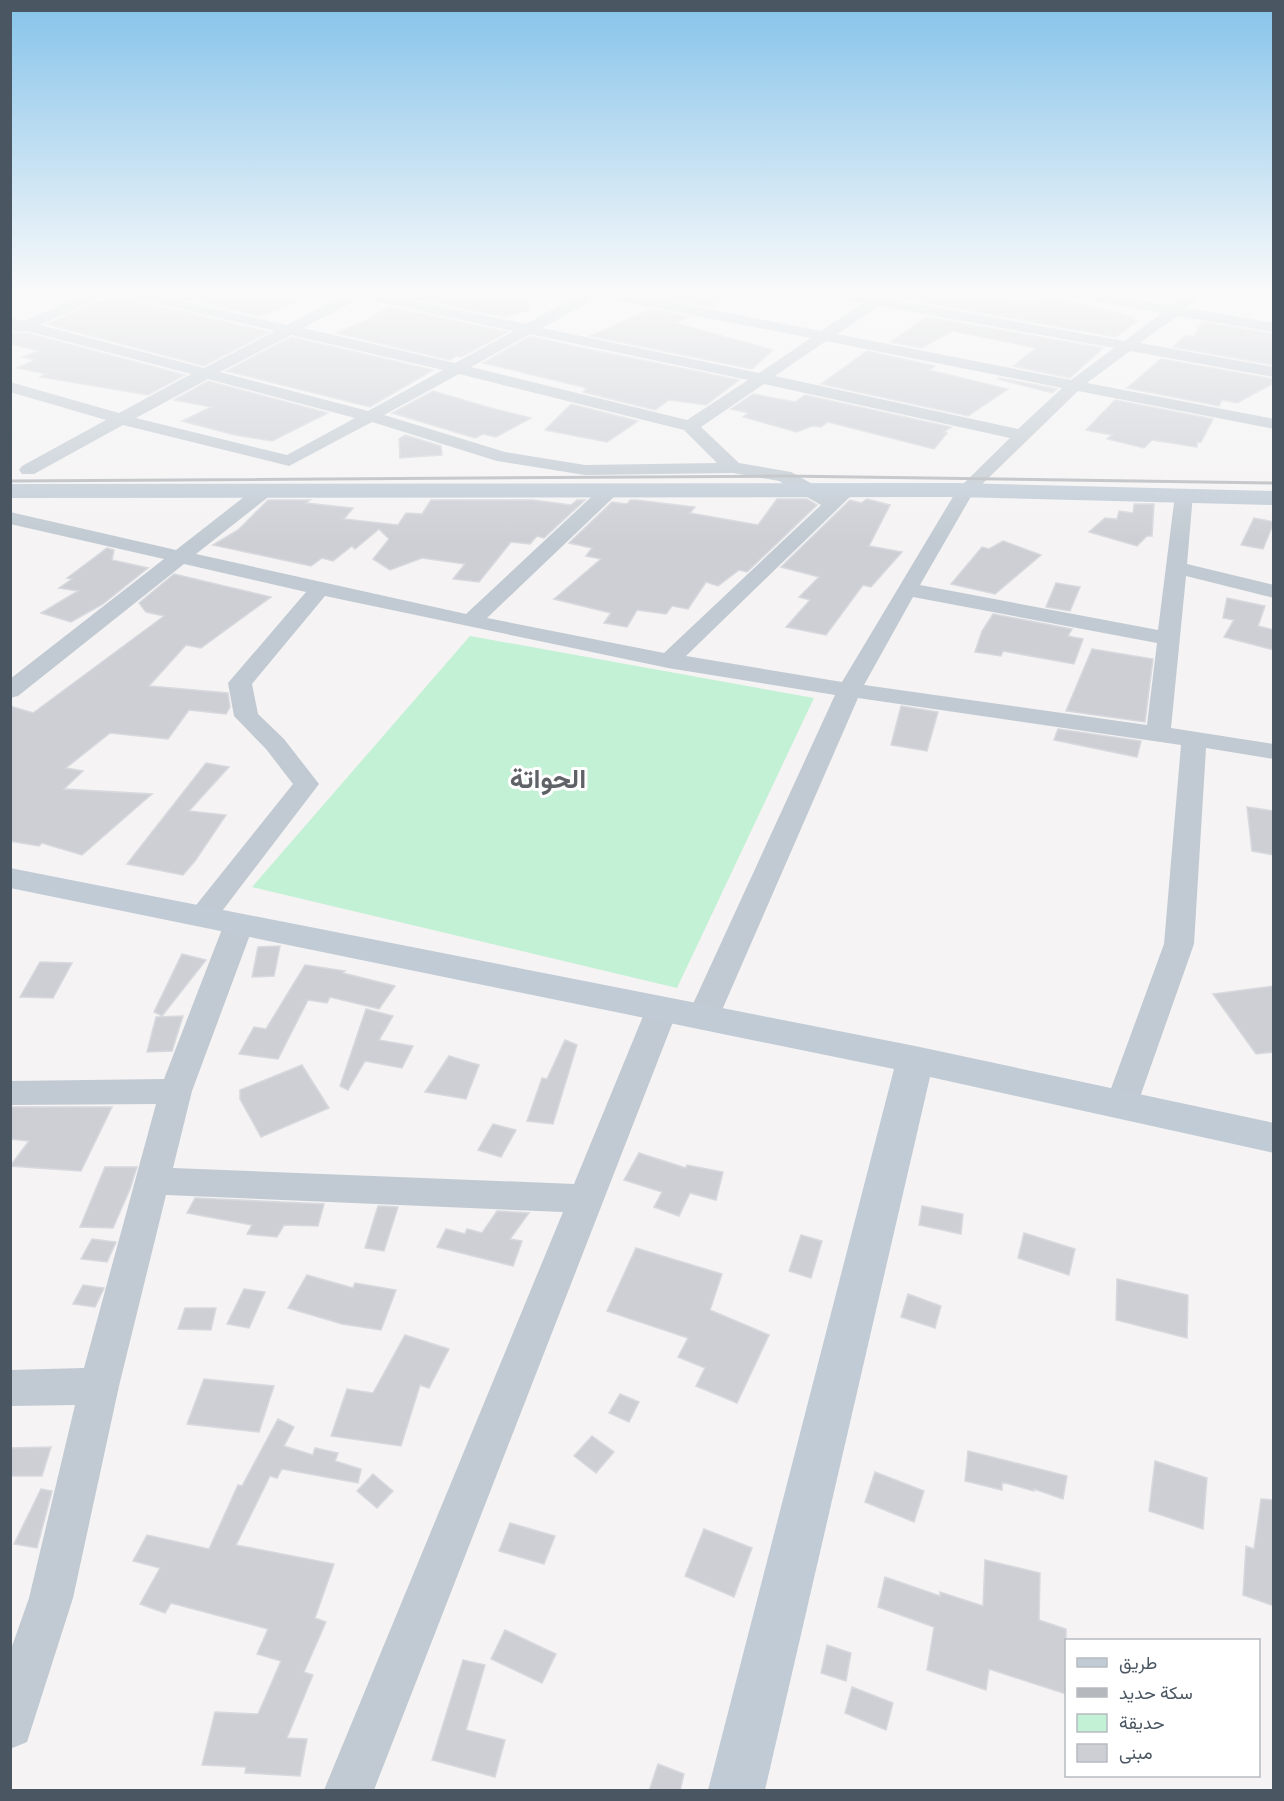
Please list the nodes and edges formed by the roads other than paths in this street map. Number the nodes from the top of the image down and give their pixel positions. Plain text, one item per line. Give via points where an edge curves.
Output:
1 (204, 374) edge
2 (210, 374) edge
3 (445, 374) edge
4 (480, 374) edge
5 (738, 374) edge
6 (768, 374) edge
7 (1017, 374) edge
8 (1089, 374) edge
9 (761, 379) junction
10 (1074, 385) junction
11 (10, 387) edge
12 (369, 416) junction
13 (120, 419) junction
14 (1274, 424) edge
15 (690, 426) junction
16 (1024, 436) junction
17 (733, 468) junction
18 (28, 470) dead end
19 (265, 490) junction
20 (610, 490) junction
21 (813, 490) junction
22 (966, 490) junction
23 (10, 491) edge
24 (1184, 495) junction
25 (841, 497) junction
26 (1274, 498) edge
27 (10, 518) edge
28 (180, 556) junction
29 (1175, 567) junction
30 (321, 588) junction
31 (907, 589) junction
32 (1274, 592) edge
33 (470, 621) junction
34 (1167, 638) junction
35 (668, 661) junction
36 (10, 691) edge
37 (849, 691) junction
38 (1158, 732) junction
39 (1194, 739) junction
40 (1274, 752) edge
41 (10, 878) edge
42 (221, 920) junction
43 (663, 1009) junction
44 (703, 1017) junction
45 (915, 1060) junction
46 (176, 1091) junction
47 (10, 1093) edge
48 (1122, 1105) junction
49 (1274, 1138) edge
50 (153, 1181) junction
51 (586, 1199) junction
52 (99, 1386) junction
53 (10, 1388) edge
54 (10, 1725) edge
55 (349, 1791) edge
56 (736, 1791) edge

1 - 13 street
2 - 12 street
3 - 12 street
4 - 15 street
5 - 9 street
6 - 9 street
7 - 10 street
8 - 10 street
9 - 15 street
9 - 16 street
10 - 14 street
10 - 16 street
11 - 13 street
12 - 13 street via 289,461
12 - 17 street via 503,457 585,470
13 - 18 street
15 - 17 street
16 - 22 street
17 - 21 street via 784,476
19 - 20 street
19 - 23 street
19 - 28 street
20 - 21 street
20 - 33 street
21 - 25 street
22 - 24 street
22 - 25 street
22 - 31 street
24 - 26 street
24 - 29 street
25 - 35 street
27 - 28 street
28 - 30 street
28 - 36 street
29 - 32 street
29 - 34 street
30 - 33 street
30 - 42 street via 240,683 246,716 275,744 306,784
31 - 34 street
31 - 37 street
33 - 35 street
34 - 38 street
35 - 37 street
37 - 38 street
37 - 44 street
38 - 39 street
39 - 40 street
39 - 48 street via 1179,944
41 - 42 street
42 - 43 street
42 - 46 street
43 - 44 street
43 - 51 street
44 - 45 street
45 - 48 street
45 - 56 street
46 - 47 street
46 - 50 street
48 - 49 street
50 - 51 street
50 - 52 street
51 - 55 street
52 - 53 street
52 - 54 street via 51,1598

